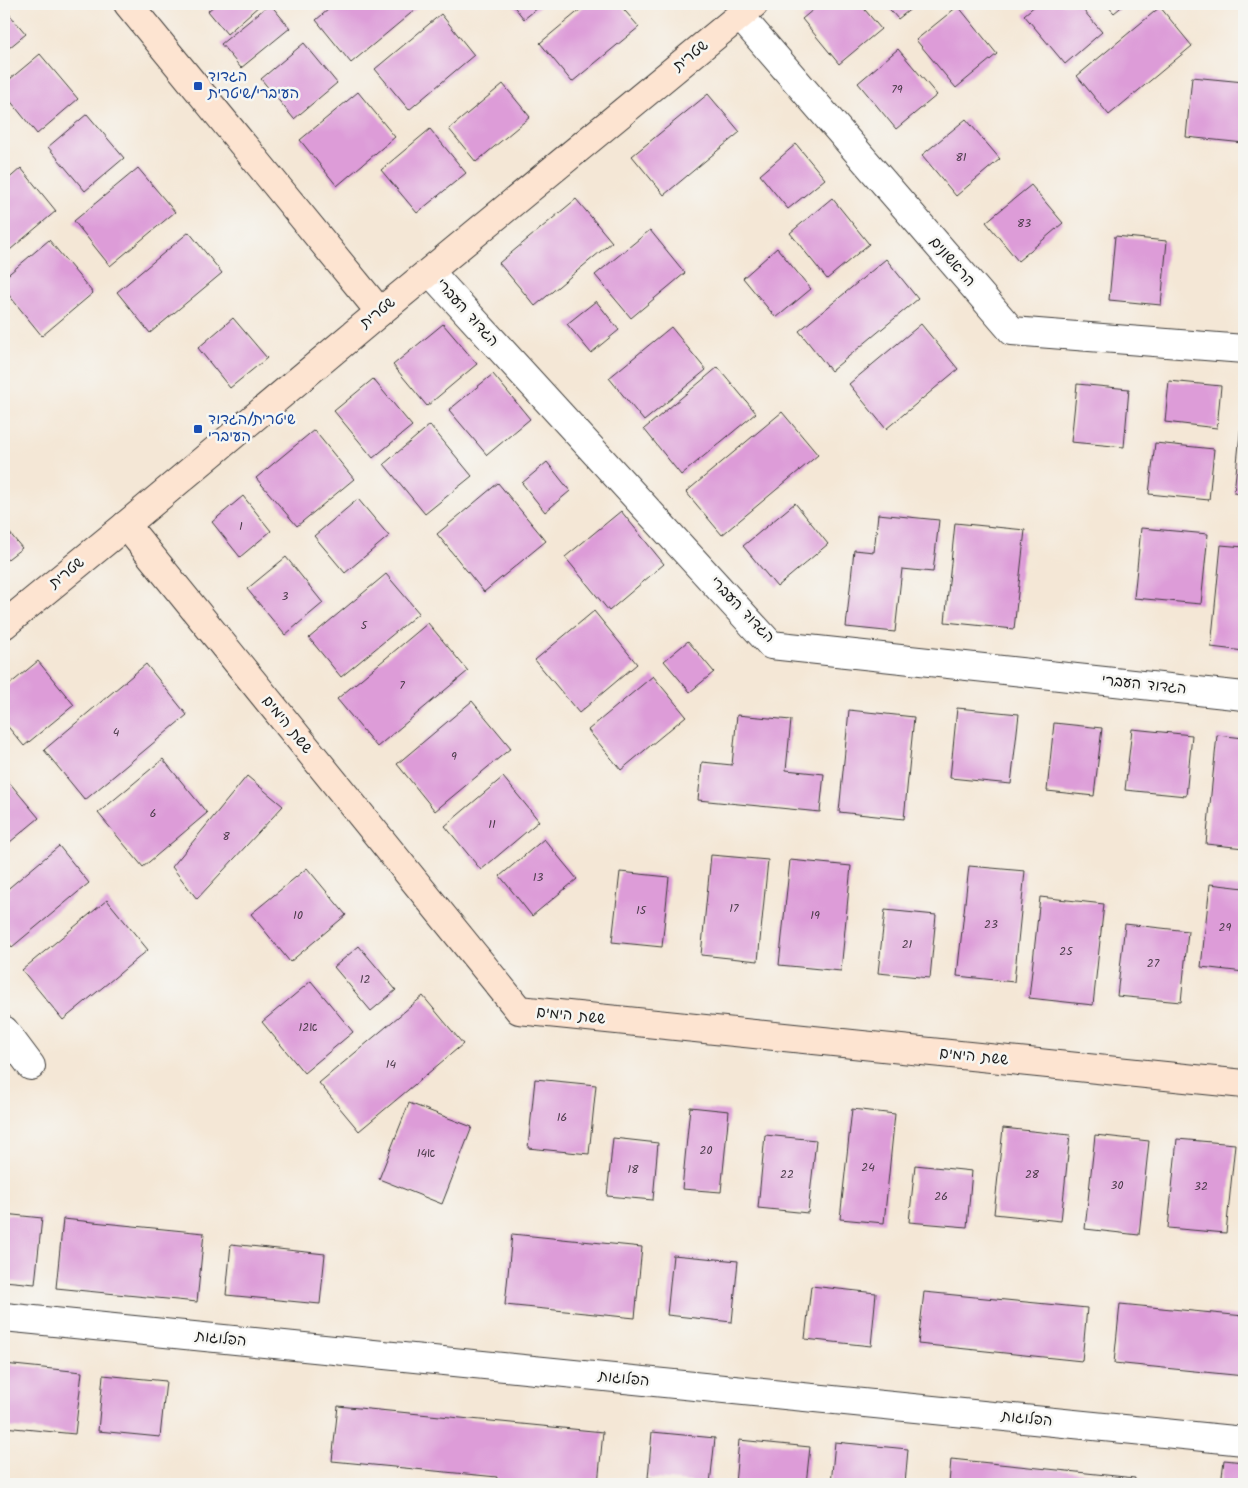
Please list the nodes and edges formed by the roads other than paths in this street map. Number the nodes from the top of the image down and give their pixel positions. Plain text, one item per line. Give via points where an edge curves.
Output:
1 (128, 4) edge
2 (747, 10) edge
3 (430, 272) junction
4 (380, 312) junction
5 (1244, 349) edge
6 (126, 525) junction
7 (4, 625) edge
8 (1244, 696) edge
9 (4, 1030) edge
10 (31, 1066) dead end
11 (1244, 1084) edge
12 (4, 1317) edge
13 (1244, 1441) edge

1 - 4 street
2 - 3 street, שטרית
2 - 5 street, הראשונים via 1012,331
3 - 4 street, שטרית
3 - 8 street, הגדוד העברי via 771,645
4 - 6 street, שטרית
6 - 7 street, שטרית
6 - 11 street, ששת הימים via 520,1010
9 - 10 street
12 - 13 street, הפלוגות

